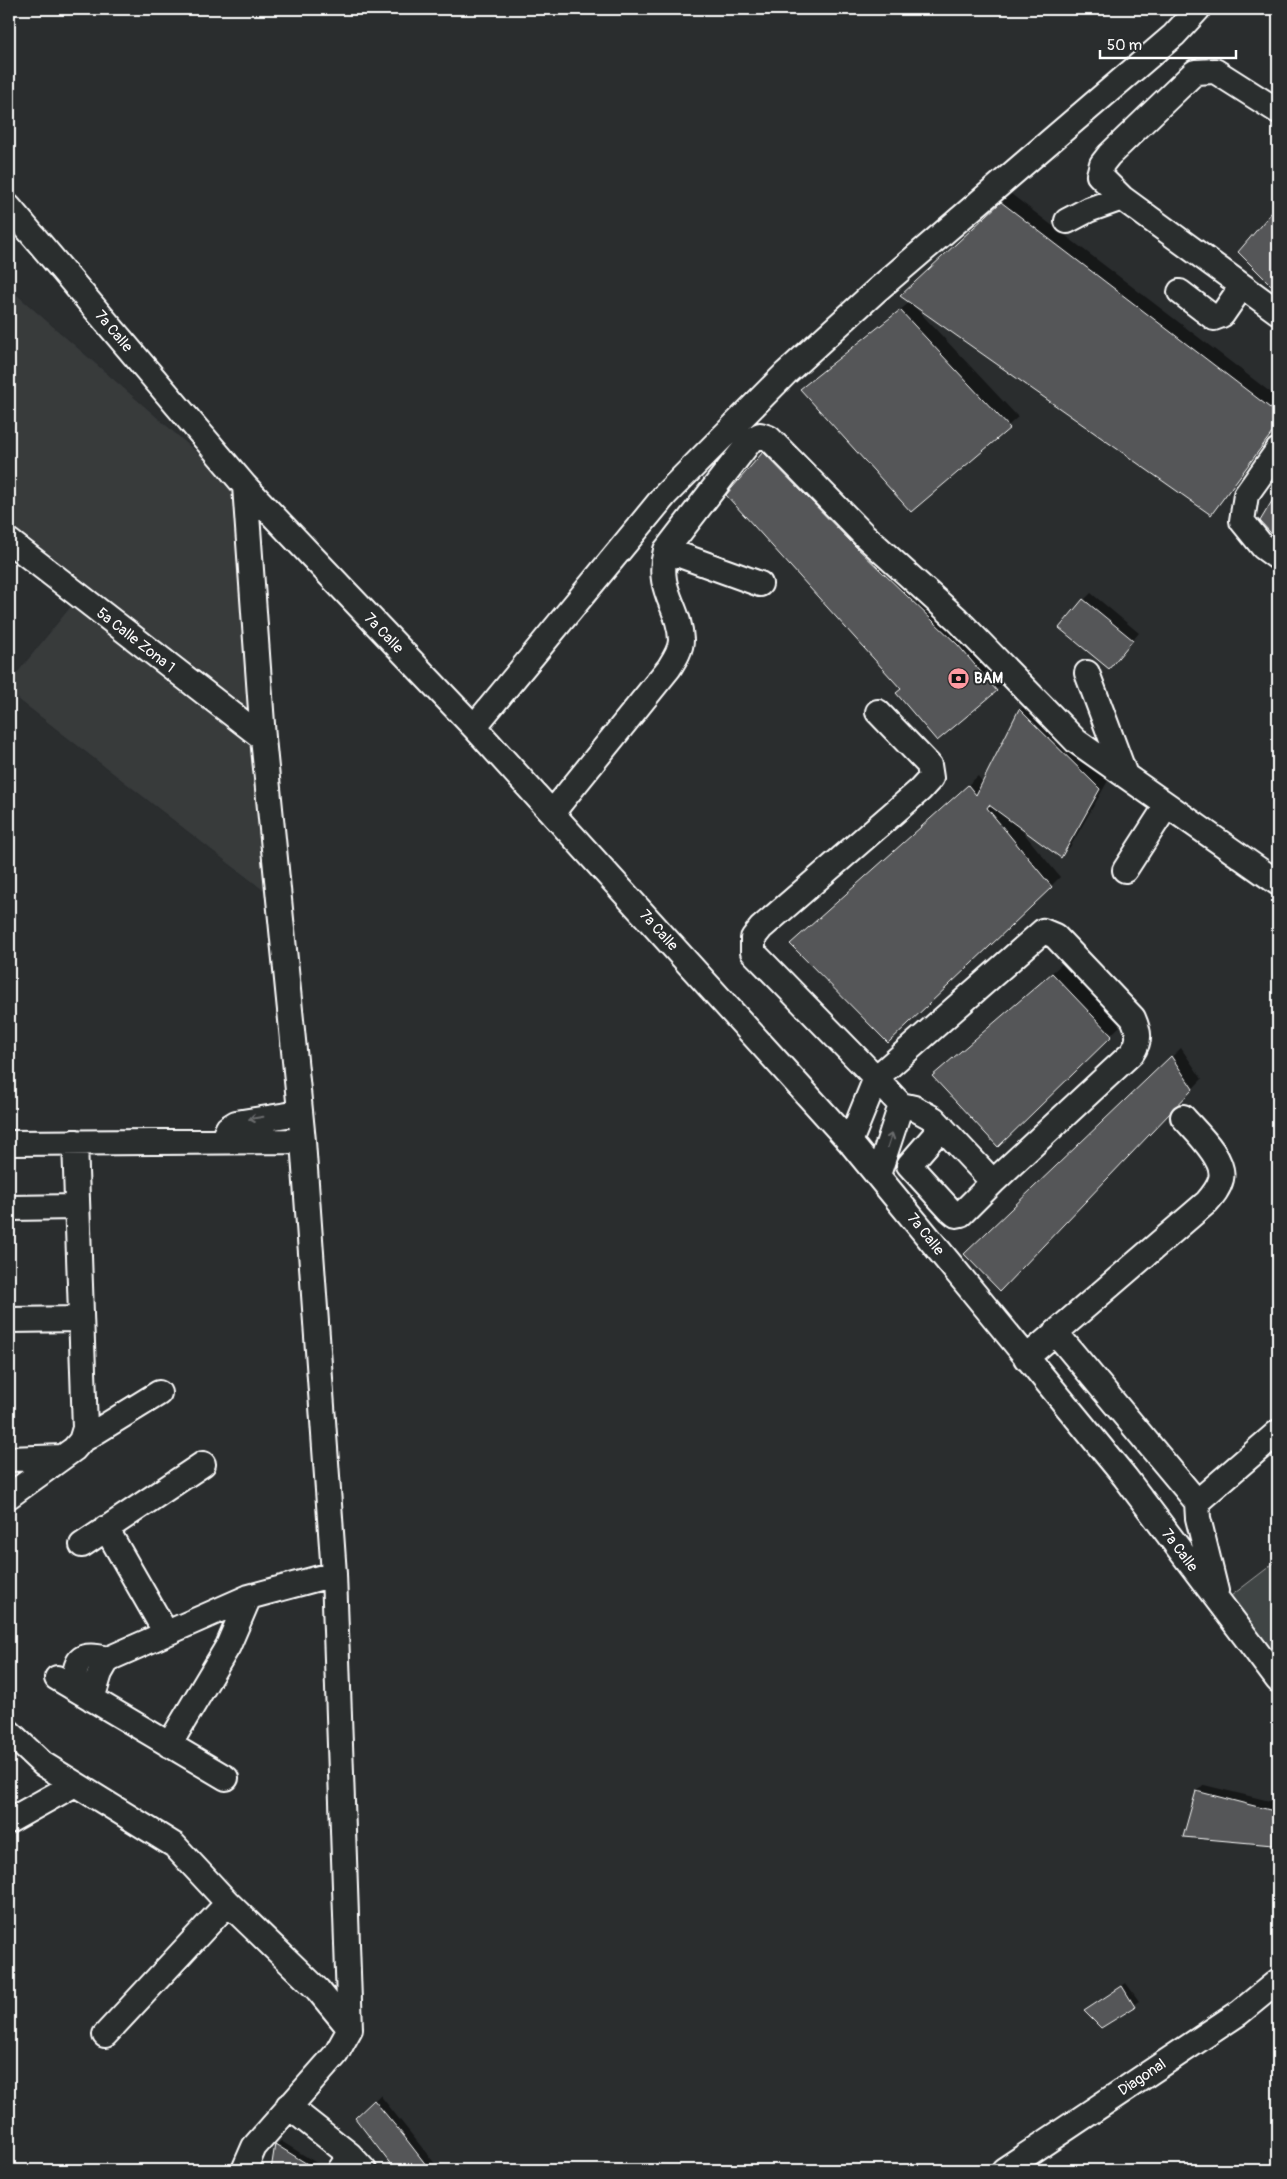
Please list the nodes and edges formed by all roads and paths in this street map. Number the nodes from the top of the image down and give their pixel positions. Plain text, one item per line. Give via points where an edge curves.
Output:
1 (1198, 9) edge
2 (1278, 111) edge
3 (1122, 198) junction
4 (9, 207) edge
5 (1067, 221) dead end
6 (1242, 286) junction
7 (1180, 292) dead end
8 (1278, 312) edge
9 (1278, 450) edge
10 (245, 486) junction
11 (9, 541) edge
12 (666, 550) junction
13 (1278, 558) edge
14 (760, 584) dead end
15 (1087, 673) dead end
16 (878, 712) dead end
17 (474, 727) junction
18 (263, 738) junction
19 (1125, 774) junction
20 (1167, 805) junction
21 (552, 813) junction
22 (1125, 870) dead end
23 (1278, 883) edge
24 (876, 1078) junction
25 (901, 1105) junction
26 (300, 1112) junction
27 (1183, 1116) dead end
28 (942, 1127) junction
29 (222, 1141) junction
30 (303, 1141) junction
31 (75, 1142) junction
32 (850, 1142) junction
33 (9, 1143) edge
34 (878, 1175) junction
35 (994, 1182) junction
36 (77, 1207) junction
37 (9, 1208) edge
38 (81, 1319) junction
39 (9, 1320) edge
40 (1056, 1332) junction
41 (1026, 1358) junction
42 (159, 1393) dead end
43 (1278, 1432) edge
44 (81, 1441) junction
45 (64, 1458) junction
46 (9, 1459) edge
47 (203, 1464) dead end
48 (9, 1496) edge
49 (1197, 1502) junction
50 (106, 1528) junction
51 (82, 1545) dead end
52 (334, 1574) junction
53 (249, 1597) junction
54 (1218, 1600) junction
55 (166, 1633) junction
56 (1278, 1680) edge
57 (9, 1732) edge
58 (169, 1745) junction
59 (226, 1778) dead end
60 (75, 1784) junction
61 (9, 1821) edge
62 (228, 1903) junction
63 (1278, 1981) edge
64 (350, 2029) junction
65 (105, 2035) dead end
66 (288, 2106) junction
67 (1278, 2163) edge
68 (351, 2165) edge
69 (244, 2170) edge
70 (1004, 2170) edge
71 (1269, 2170) edge

1 - 17 street via 1174,34 877,290 786,373 665,495
2 - 3 street via 1215,71 1195,72 1102,164 1099,175
3 - 5 street
3 - 6 street
4 - 10 street, 7a Calle
6 - 7 street via 1222,315 1214,318
6 - 8 street
9 - 13 street via 1246,496 1242,521 1263,547
10 - 17 street, 7a Calle
10 - 18 street
11 - 18 street, 5a Calle Zona 1
12 - 14 street
12 - 19 street via 751,440 760,435 769,438 864,536 957,619 1076,740
12 - 21 street via 662,564 663,581 681,640 678,653
15 - 19 street
16 - 24 street via 929,765 931,778 753,938 753,952
17 - 21 street, 7a Calle
18 - 26 street
19 - 20 street
20 - 22 street
20 - 23 street
21 - 32 street, 7a Calle
24 - 25 street
24 - 32 street
24 - 35 street via 1034,937 1043,931 1055,936 1133,1018 1138,1044
25 - 28 street via 914,1108
34 -> 25 street
26 -> 29 street via 236,1123 228,1128
26 - 30 street
27 - 40 street via 1221,1166 1222,1178 1217,1189 1207,1202
28 - 35 street
28 - 35 street via 909,1165 944,1203 956,1215 961,1214
29 - 30 street
29 - 31 street
30 - 52 street
31 - 33 street
31 - 36 street
32 - 34 street, 7a Calle
34 - 41 street, 7a Calle
36 - 37 street
36 - 38 street
38 - 39 street
38 - 44 street via 85,1428
40 - 41 street
40 - 49 street
41 - 54 street, 7a Calle via 1125,1477
42 - 44 street
43 - 49 street
44 - 45 street
45 - 46 street
45 - 48 street
47 - 50 street
49 - 54 street
50 - 51 street
50 - 55 street
52 - 53 street
52 - 64 street
53 - 55 street
53 - 58 street via 228,1646
54 - 56 street, 7a Calle
55 - 58 street via 108,1659 80,1657 73,1688
57 - 60 street via 43,1764
58 - 59 street
60 - 61 street
60 - 62 street via 174,1845
62 - 64 street via 318,1990
62 - 65 street
63 - 70 street, Diagonal via 1239,2012
64 - 66 street via 336,2054
66 - 68 street
66 - 69 street via 254,2147
67 - 71 path

